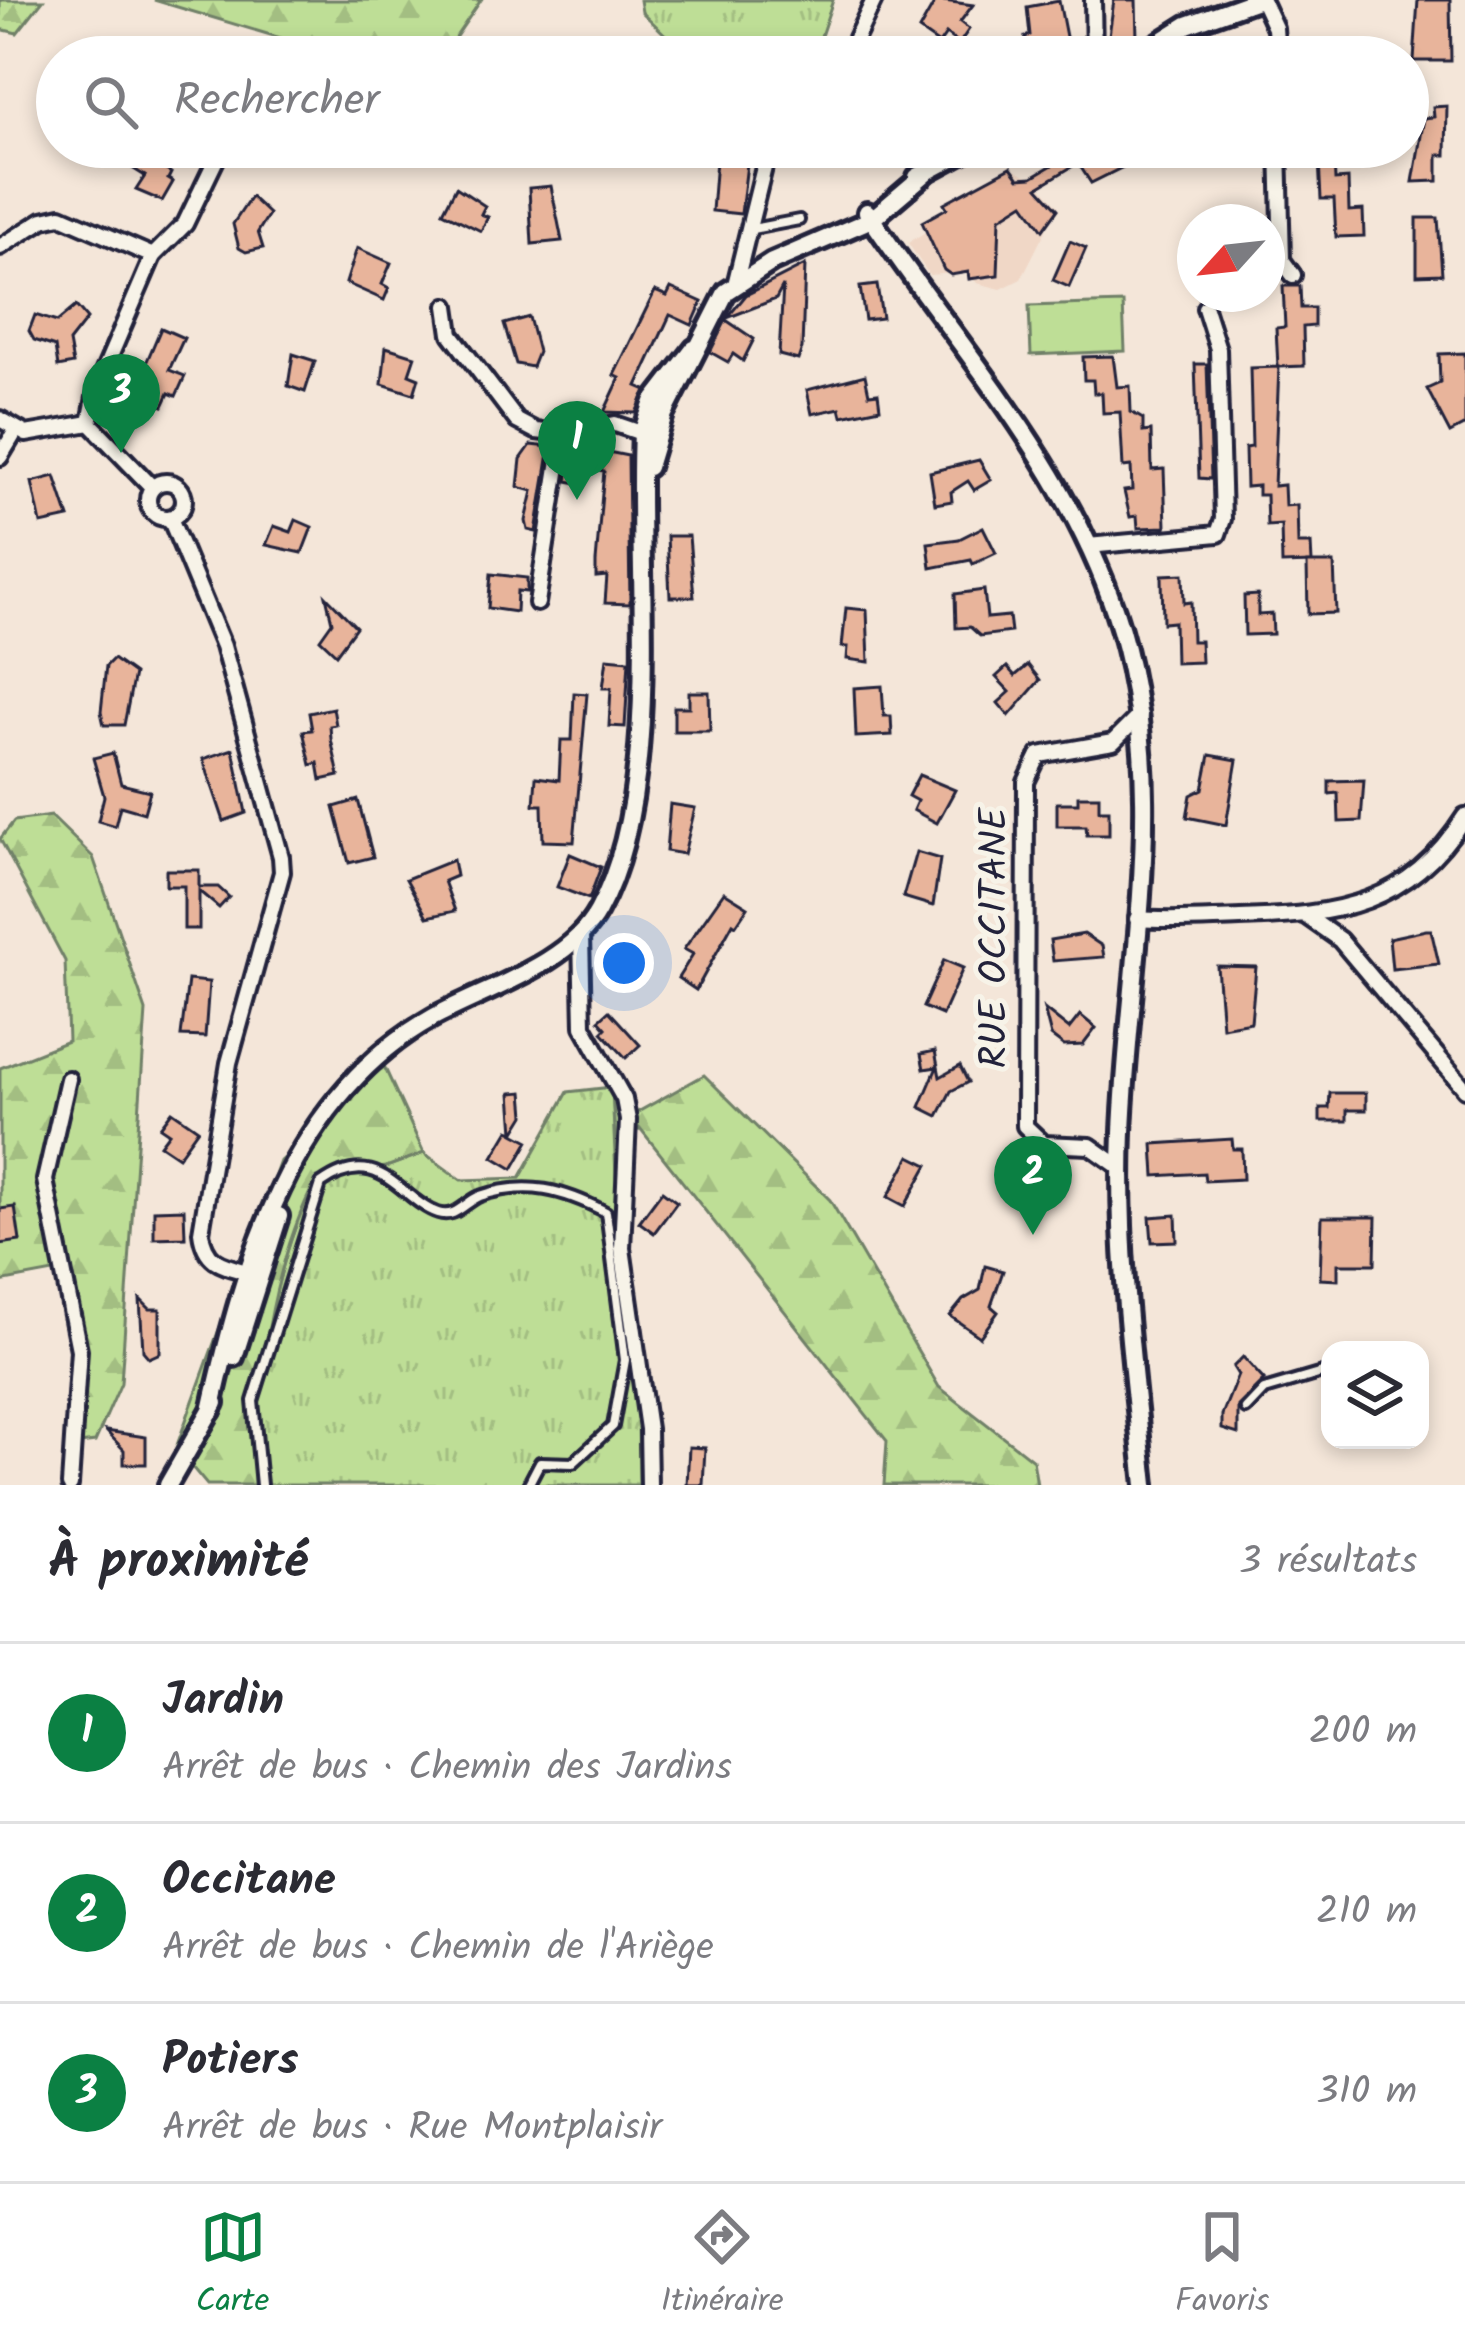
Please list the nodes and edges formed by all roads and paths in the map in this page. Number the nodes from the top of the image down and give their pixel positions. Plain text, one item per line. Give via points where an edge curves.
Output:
1 (874, 0) edge
2 (1093, 0) edge
3 (1263, 1) edge
4 (857, 36) edge
5 (1094, 36) edge
6 (1171, 36) edge
7 (1276, 36) edge
8 (212, 168) edge
9 (761, 168) edge
10 (935, 168) edge
11 (1280, 168) edge
12 (869, 216) junction
13 (799, 220) dead end
14 (746, 230) junction
15 (0, 247) edge
16 (153, 256) junction
17 (1293, 275) dead end
18 (735, 285) junction
19 (447, 306) dead end
20 (1206, 312) edge
21 (0, 419) edge
22 (90, 423) junction
23 (15, 432) junction
24 (563, 434) junction
25 (649, 436) junction
26 (0, 457) edge
27 (152, 487) junction
28 (170, 518) junction
29 (1088, 546) junction
30 (537, 603) dead end
31 (1140, 715) junction
32 (1113, 742) junction
33 (1146, 758) junction
34 (1465, 816) edge
35 (1349, 908) junction
36 (1306, 916) junction
37 (1137, 919) junction
38 (580, 935) junction
39 (1340, 940) junction
40 (68, 1079) dead end
41 (1465, 1089) edge
42 (1122, 1124) junction
43 (1090, 1146) junction
44 (1120, 1168) junction
45 (254, 1274) junction
46 (1321, 1372) edge
47 (1246, 1409) dead end
48 (70, 1485) edge
49 (168, 1485) edge
50 (261, 1485) edge
51 (528, 1485) edge
52 (649, 1485) edge
53 (1145, 1485) edge

1 - 4 street
2 - 5 street
3 - 6 street
3 - 7 street
8 - 16 street via 185,224
9 - 14 street
10 - 12 street
11 - 17 street via 1282,260
12 - 18 street
12 - 29 street via 1035,445
13 - 14 lane
14 - 18 street
15 - 16 street via 62,216
16 - 22 street via 97,387
18 - 25 street via 718,302
19 - 24 street via 451,334 517,421
20 - 29 street via 1218,349 1218,534
21 - 23 street
22 - 23 street
22 - 27 street
23 - 26 street
24 - 25 street via 604,423
24 - 30 street
25 - 38 street via 642,686 628,807 610,885
27 - 28 street via 151,510
27 - 28 street via 180,487 185,503
28 - 45 street via 223,646 282,872 230,1063 201,1232 215,1262
29 - 31 street via 1115,611
31 - 32 street
31 - 33 street
32 - 33 street
32 - 43 street, RUE OCCITANE via 1039,755 1026,782 1025,1126 1044,1144
33 - 37 street
34 - 35 street via 1412,877
35 - 36 street
35 - 39 street
36 - 37 street
36 - 39 street
37 - 42 street
38 - 45 street via 428,1020 372,1061 328,1107 285,1186
38 - 52 street via 583,1026 628,1120 622,1248
39 - 41 street
40 - 48 street via 45,1180 79,1351
42 - 43 street
42 - 44 street
43 - 44 street, RUE OCCITANE
44 - 53 street
45 - 49 street via 211,1411
46 - 47 lane via 1264,1390
50 - 51 lane via 253,1401 320,1184 360,1172 384,1174 437,1213 543,1185 606,1212 625,1360 613,1426 573,1463 540,1462

